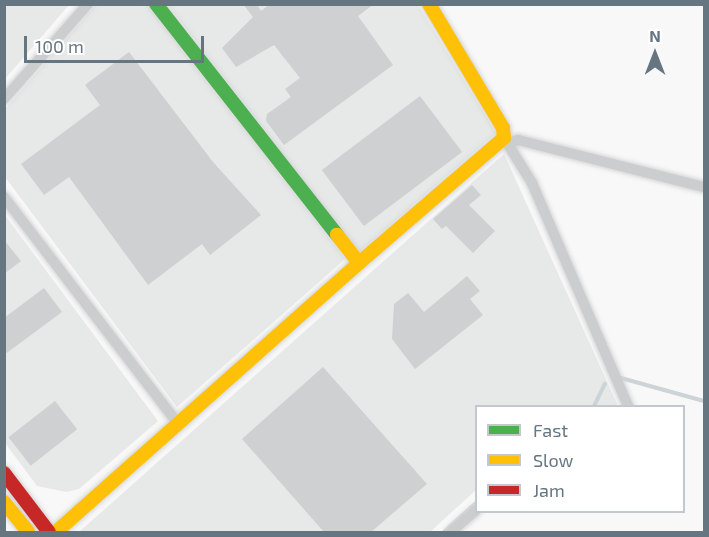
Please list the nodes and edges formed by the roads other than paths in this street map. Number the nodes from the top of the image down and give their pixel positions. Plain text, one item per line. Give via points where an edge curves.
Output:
1 (88, 4) edge
2 (156, 4) edge
3 (429, 4) edge
4 (4, 99) edge
5 (507, 140) junction
6 (705, 187) edge
7 (4, 197) edge
8 (359, 263) junction
9 (628, 405) edge
10 (179, 425) junction
11 (4, 473) edge
12 (4, 502) edge
13 (475, 512) edge
14 (28, 532) edge
15 (49, 532) edge
16 (56, 532) edge
17 (450, 532) edge

1 - 4 street
2 - 8 main road
3 - 5 main road
5 - 6 street
5 - 8 main road
5 - 9 street
7 - 10 street
8 - 10 main road
10 - 16 main road
11 - 15 main road
12 - 14 main road
13 - 17 street

